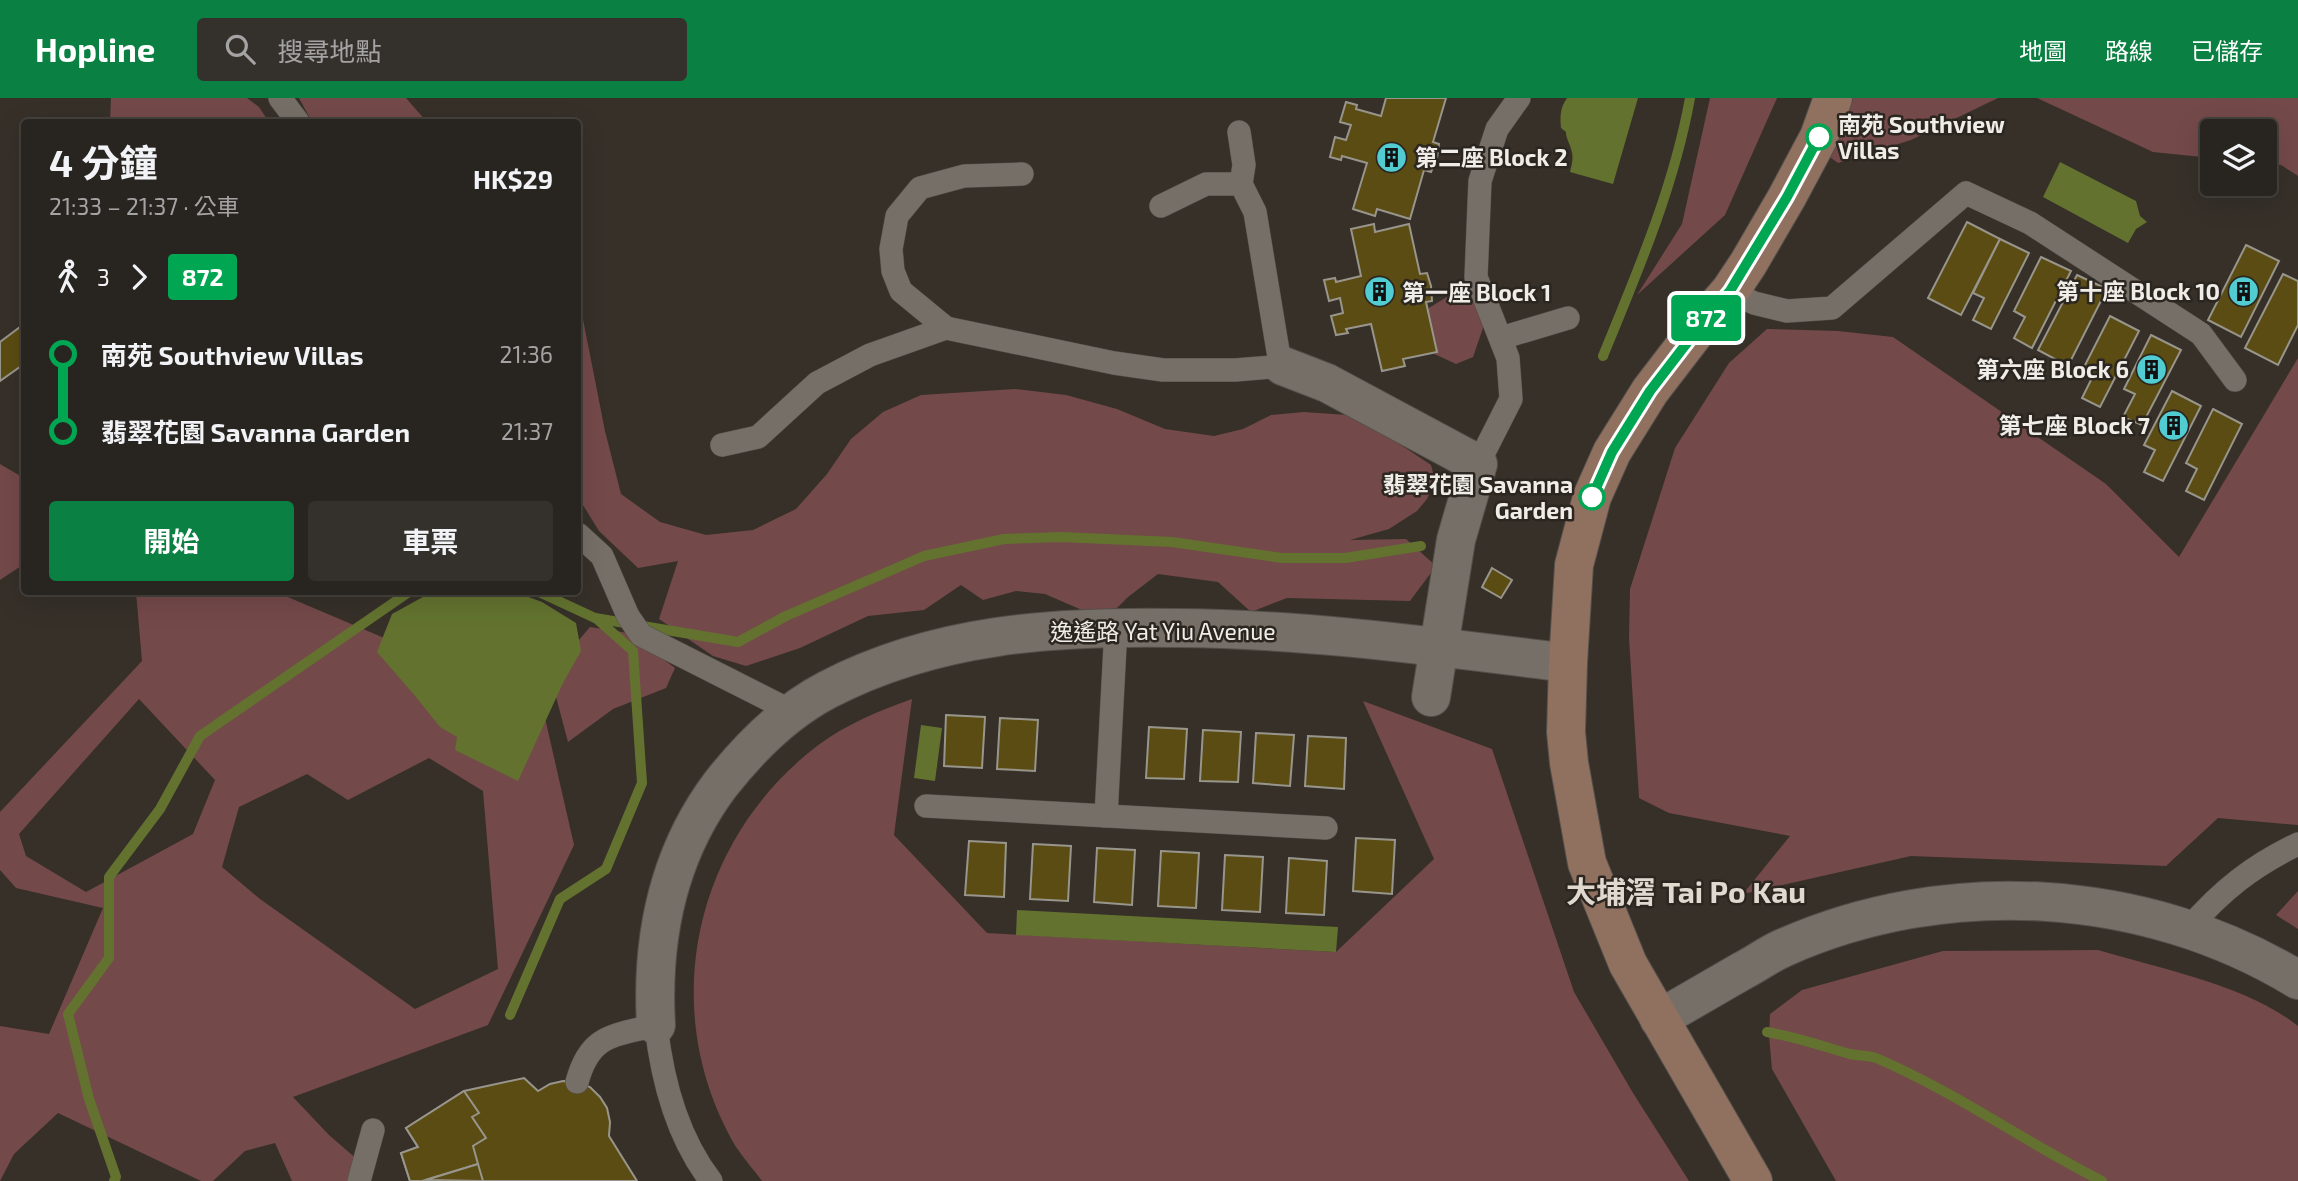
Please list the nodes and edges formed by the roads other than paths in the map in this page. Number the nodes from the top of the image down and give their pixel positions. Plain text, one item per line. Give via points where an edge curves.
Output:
1 (280, 98) edge
2 (1520, 98) edge
3 (1833, 98) edge
4 (296, 119) edge
5 (1239, 132) dead end
6 (1022, 174) dead end
7 (1241, 184) junction
8 (1161, 206) dead end
9 (1730, 291) junction
10 (1568, 318) dead end
11 (946, 328) junction
12 (1501, 338) junction
13 (1283, 366) junction
14 (2235, 380) dead end
15 (722, 445) dead end
16 (1478, 464) junction
17 (581, 537) edge
18 (1116, 627) junction
19 (1439, 648) junction
20 (1567, 663) junction
21 (1431, 697) dead end
22 (793, 712) junction
23 (926, 806) dead end
24 (1106, 816) junction
25 (1326, 828) dead end
26 (2298, 844) edge
27 (2188, 929) junction
28 (2298, 980) edge
29 (1659, 1019) junction
30 (656, 1025) junction
31 (577, 1082) dead end
32 (373, 1130) dead end
33 (359, 1181) edge
34 (711, 1181) edge
35 (1753, 1181) edge

1 - 4 lane
2 - 12 lane via 1497,129 1480,181 1476,277
3 - 9 main road via 1819,137 1787,197
5 - 7 lane via 1244,165
6 - 11 lane via 964,176 920,188 897,216 891,249 901,291
7 - 8 lane via 1206,184
7 - 13 lane via 1255,212
9 - 14 lane via 1787,311 1832,308 1966,193 2030,223 2201,334
9 - 20 main road via 1650,391 1612,452 1592,497 1574,565
10 - 12 lane
11 - 13 lane via 1163,370
11 - 15 lane via 859,360 817,383 758,437
12 - 16 lane via 1511,399
13 - 16 street via 1327,383
16 - 19 street via 1455,540
17 - 22 lane via 602,556 634,625
18 - 19 street, 逸遙路 Yat Yiu Avenue via 1282,632
18 - 22 street, 逸遙路 Yat Yiu Avenue via 1019,633 922,653 827,690
18 - 24 lane
19 - 20 street, 逸遙路 Yat Yiu Avenue
19 - 21 street
20 - 29 main road via 1569,763 1587,863 1628,964
22 - 30 street, 逸遙路 Yat Yiu Avenue via 735,766 711,798 675,869 657,946
23 - 24 lane
24 - 25 lane
26 - 27 lane via 2241,876 2212,900
27 - 28 street
27 - 29 street via 2087,905 2035,900 1931,905 1855,922 1782,948
29 - 35 main road
30 - 31 lane via 610,1037 593,1047
30 - 34 lane, 逸遙路 Yat Yiu Avenue via 669,1096 684,1135
32 - 33 lane

